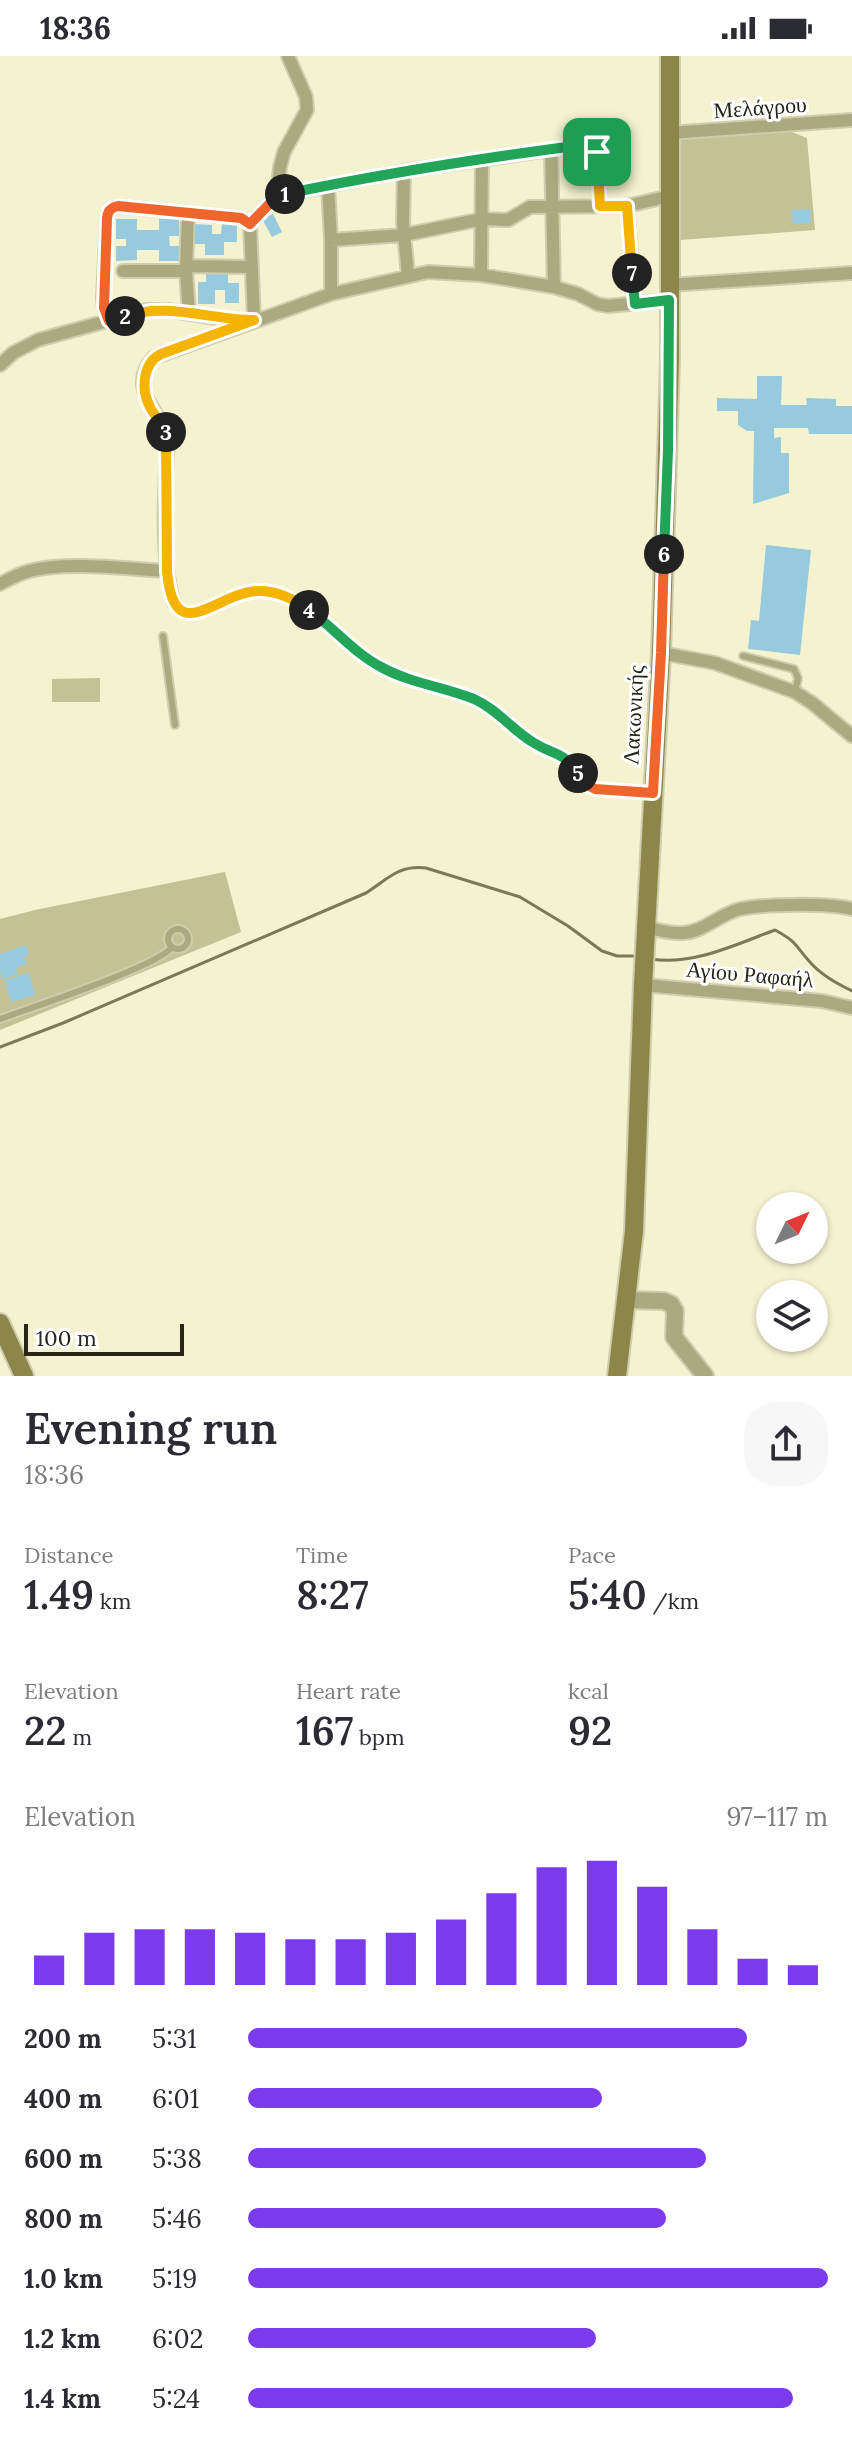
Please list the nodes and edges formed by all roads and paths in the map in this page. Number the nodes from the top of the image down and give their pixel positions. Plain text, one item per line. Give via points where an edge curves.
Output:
1 (288, 56) edge
2 (670, 56) edge
3 (852, 120) edge
4 (670, 133) junction
5 (551, 149) junction
6 (482, 159) junction
7 (404, 171) junction
8 (328, 185) junction
9 (277, 196) junction
10 (670, 196) junction
11 (551, 206) junction
12 (600, 206) junction
13 (627, 206) junction
14 (188, 213) junction
15 (482, 219) junction
16 (250, 224) junction
17 (404, 235) junction
18 (331, 240) junction
19 (252, 267) junction
20 (186, 269) junction
21 (123, 271) dead end
22 (852, 273) edge
23 (408, 275) junction
24 (481, 275) junction
25 (554, 287) junction
26 (669, 293) junction
27 (331, 294) junction
28 (635, 304) junction
29 (189, 313) junction
30 (254, 320) junction
31 (109, 321) junction
32 (0, 365) edge
33 (167, 571) junction
34 (0, 584) edge
35 (174, 603) joint
36 (163, 636) dead end
37 (661, 653) junction
38 (743, 656) dead end
39 (795, 692) junction
40 (175, 725) dead end
41 (852, 736) edge
42 (653, 793) junction
43 (852, 909) edge
44 (646, 929) junction
45 (172, 947) dead end
46 (643, 976) junction
47 (852, 1008) edge
48 (0, 1019) edge
49 (627, 1300) junction
50 (0, 1323) edge
51 (24, 1376) edge
52 (617, 1376) edge
53 (705, 1376) edge

1 - 9 street via 307,110 284,152
2 - 4 main road, Λακωνικής
3 - 4 street, Μελάγρου
4 - 10 main road, Λακωνικής
5 - 6 street
5 - 11 street
5 - 12 street via 595,146
6 - 7 street
6 - 15 street
7 - 8 street
7 - 17 street
8 - 9 street
8 - 18 street
9 - 16 street
10 - 13 street
10 - 26 main road, Λακωνικής
11 - 12 street
11 - 15 street via 530,207 508,220
11 - 25 street
12 - 13 street
13 - 28 street
14 - 16 street via 241,218
14 - 20 street
14 - 31 street via 118,206 108,212 103,298
15 - 17 street
15 - 24 street
16 - 19 street
17 - 18 street
17 - 23 street
18 - 27 street
19 - 20 street
19 - 30 street
20 - 21 street
20 - 29 street
22 - 26 street
23 - 24 street
23 - 27 street
24 - 25 street
25 - 28 street via 597,304
26 - 28 street
26 - 37 main road, Λακωνικής
27 - 30 street
29 - 30 street
29 - 31 street via 147,310
30 - 33 street via 161,354 146,370 148,403 168,438
31 - 32 street via 22,346
33 - 34 street via 39,569
33 - 35 street
35 - 42 lane via 188,614 246,593 289,598 384,669 488,707 528,739 566,758 588,785
36 - 40 lane
37 - 39 street via 724,665
37 - 42 main road, Λακωνικής
38 - 39 lane via 794,669
39 - 41 street
42 - 44 main road, Λακωνικής
43 - 44 street via 755,907 730,912 693,931
44 - 46 main road, Λακωνικής
45 - 48 lane via 134,969
46 - 47 street, Αγίου Ραφαήλ
46 - 49 main road, Λακωνικής
49 - 52 main road, Λακωνικής
49 - 53 street via 671,1304 674,1337
50 - 51 main road

